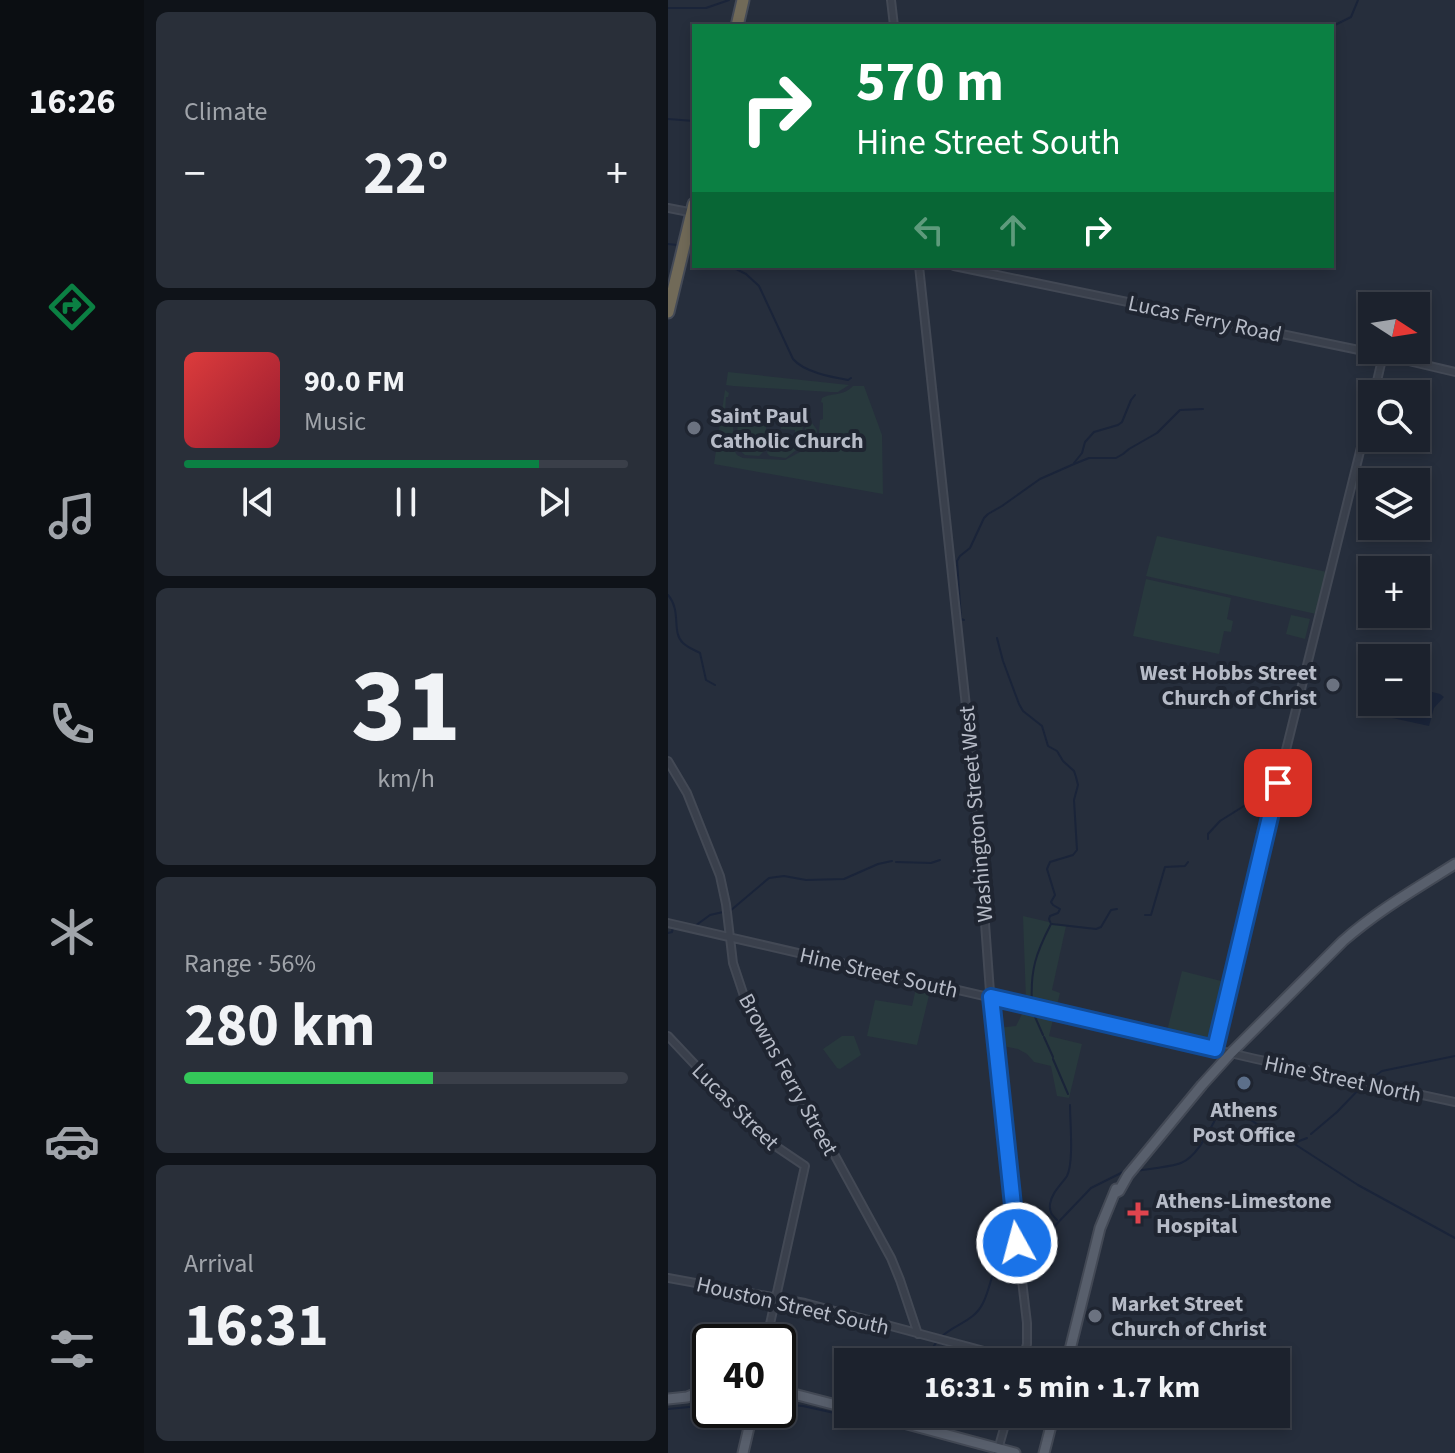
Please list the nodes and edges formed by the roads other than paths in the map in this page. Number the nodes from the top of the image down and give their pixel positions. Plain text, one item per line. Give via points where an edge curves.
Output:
1 (743, 0) edge
2 (891, 0) edge
3 (737, 24) edge
4 (894, 24) edge
5 (668, 208) edge
6 (692, 210) edge
7 (692, 214) edge
8 (919, 268) edge
9 (964, 268) edge
10 (668, 312) edge
11 (1358, 350) edge
12 (1421, 364) edge
13 (1455, 372) edge
14 (1360, 452) edge
15 (668, 761) edge
16 (1455, 864) edge
17 (668, 923) edge
18 (730, 937) junction
19 (991, 997) junction
20 (668, 1036) edge
21 (1215, 1049) junction
22 (1231, 1053) junction
23 (1455, 1102) edge
24 (668, 1278) edge
25 (775, 1298) junction
26 (770, 1324) edge
27 (918, 1334) junction
28 (970, 1348) edge
29 (1026, 1348) edge
30 (1070, 1348) edge
31 (692, 1395) edge
32 (796, 1395) edge
33 (668, 1399) edge
34 (834, 1404) edge
35 (749, 1428) edge
36 (918, 1428) edge
37 (1004, 1428) edge
38 (1050, 1428) edge
39 (998, 1451) edge
40 (743, 1453) edge
41 (1015, 1453) edge
42 (1044, 1453) edge

1 - 3 highway
2 - 4 street
5 - 6 street
7 - 10 highway
8 - 19 street, Washington Street West via 976,800
9 - 11 street, Lucas Ferry Road
12 - 13 street, Lucas Ferry Road
14 - 21 street
15 - 18 street, Browns Ferry Street via 687,793 720,876
16 - 22 main road via 1358,928
17 - 18 street, Hine Street South
18 - 19 street, Hine Street South
18 - 27 street, Browns Ferry Street via 733,963 751,1012 891,1258
19 - 21 street, Hine Street South
19 - 29 street, Washington Street West
20 - 25 street, Lucas Street via 765,1139 805,1166
21 - 22 street, Hine Street South
22 - 23 street, Hine Street North
22 - 30 main road via 1115,1193 1100,1228
24 - 25 street, Houston Street South
25 - 26 street
25 - 27 street, Houston Street South
27 - 28 street, Houston Street South
31 - 33 main road
32 - 34 main road
35 - 40 main road
36 - 39 main road
37 - 39 street
38 - 42 main road
39 - 41 main road

